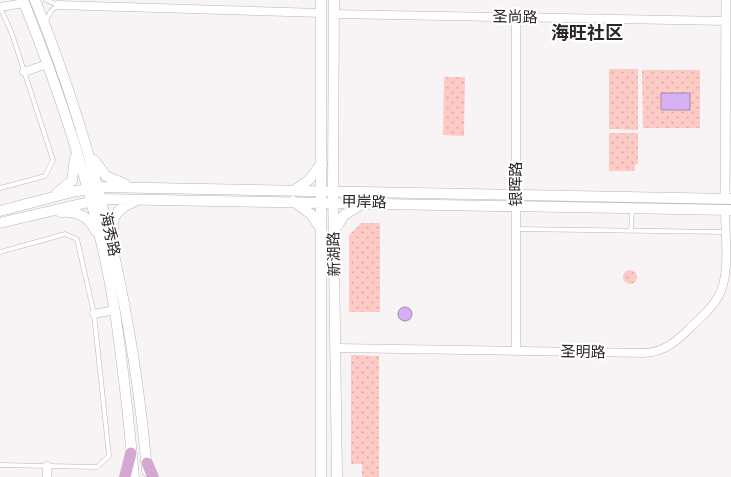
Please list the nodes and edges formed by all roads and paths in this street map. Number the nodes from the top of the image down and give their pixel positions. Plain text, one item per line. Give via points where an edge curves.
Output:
1 (35, 0) edge
2 (46, 0) edge
3 (321, 0) edge
4 (334, 0) edge
5 (726, 0) edge
6 (23, 2) edge
7 (139, 4) edge
8 (58, 5) junction
9 (0, 7) edge
10 (321, 13) junction
11 (334, 14) junction
12 (516, 18) junction
13 (726, 22) junction
14 (46, 26) junction
15 (47, 64) junction
16 (24, 72) junction
17 (322, 108) junction
18 (333, 109) junction
19 (73, 142) junction
20 (88, 150) junction
21 (322, 162) junction
22 (333, 164) junction
23 (99, 187) junction
24 (141, 187) junction
25 (0, 188) edge
26 (87, 188) junction
27 (246, 188) junction
28 (295, 189) junction
29 (322, 190) junction
30 (333, 190) junction
31 (360, 191) junction
32 (516, 194) junction
33 (47, 198) junction
34 (102, 199) junction
35 (141, 199) junction
36 (728, 199) edge
37 (90, 200) junction
38 (247, 200) junction
39 (292, 201) junction
40 (322, 201) junction
41 (333, 202) junction
42 (365, 202) junction
43 (516, 206) junction
44 (632, 209) junction
45 (728, 210) edge
46 (0, 211) edge
47 (32, 214) junction
48 (0, 224) edge
49 (516, 229) junction
50 (322, 231) junction
51 (631, 231) junction
52 (334, 232) junction
53 (725, 232) junction
54 (101, 242) junction
55 (113, 248) junction
56 (0, 252) edge
57 (115, 310) junction
58 (94, 314) junction
59 (337, 348) junction
60 (516, 351) junction
61 (132, 453) junction
62 (147, 463) junction
63 (0, 465) edge
64 (47, 466) junction
65 (338, 475) edge
66 (47, 477) edge
67 (125, 477) edge
68 (134, 477) edge
69 (148, 477) edge
70 (153, 477) edge
71 (319, 477) edge

1 - 14 main road, 海秀路
2 - 8 lane
3 - 10 main road, 新湖路
4 - 11 main road, 新湖路
5 - 13 street
6 - 9 street
6 - 15 main road, 海秀路
7 - 8 street
7 - 10 street
8 - 14 lane via 48,14
9 - 16 lane
10 - 17 main road, 新湖路
11 - 12 street, 圣尚路
11 - 18 main road, 新湖路
12 - 13 street, 圣尚路
12 - 32 street, 银晖路
13 - 36 street
14 - 20 main road, 海秀路
15 - 16 street
15 - 19 main road, 海秀路
16 - 25 lane via 53,160 45,176
17 - 18 main road via 328,115
17 - 21 main road, 新湖路
18 - 22 main road, 新湖路
19 - 26 main road, 海秀路
19 - 33 main road via 73,178 67,187
20 - 23 main road, 海秀路
20 - 24 main road via 106,176
21 - 28 main road via 309,180
21 - 29 main road, 新湖路
22 - 30 main road, 新湖路
22 - 31 main road via 348,187
23 - 24 main road, 甲岸路
23 - 26 main road, 甲岸路
23 - 34 main road, 海秀路
24 - 27 main road, 甲岸路
26 - 33 main road, 甲岸路
26 - 37 main road, 海秀路
27 - 28 main road, 甲岸路
27 - 38 main road via 252,194
28 - 29 main road, 甲岸路
29 - 30 main road, 甲岸路
29 - 40 main road, 新湖路
30 - 31 main road, 甲岸路
30 - 41 main road, 新湖路
31 - 32 main road, 甲岸路
32 - 36 main road, 甲岸路
32 - 43 street, 银晖路
33 - 46 main road, 甲岸路
34 - 35 main road, 甲岸路
34 - 37 main road, 甲岸路
34 - 55 main road, 海秀路
35 - 38 main road, 甲岸路
35 - 55 main road via 123,206 114,214
37 - 47 main road, 甲岸路
37 - 54 main road, 海秀路
38 - 39 main road, 甲岸路
39 - 40 main road, 甲岸路
39 - 50 main road via 311,214
40 - 41 main road, 甲岸路
40 - 50 main road, 新湖路
41 - 42 main road, 甲岸路
41 - 52 main road, 新湖路
42 - 43 main road, 甲岸路
42 - 52 main road via 344,215
43 - 44 main road, 甲岸路
43 - 49 street, 银晖路
44 - 45 main road, 甲岸路
44 - 51 lane
45 - 53 street, 圣明路
47 - 48 main road, 甲岸路
47 - 54 main road via 78,213 90,221
49 - 51 lane
49 - 60 street, 银晖路
50 - 71 main road, 新湖路 via 322,461
51 - 53 lane
52 - 59 main road, 新湖路
53 - 60 street, 圣明路 via 725,273 720,293 712,306 672,345 644,353
54 - 57 main road, 海秀路
55 - 62 main road, 海秀路
56 - 58 lane via 65,234 76,239
57 - 58 street
57 - 61 main road, 海秀路
58 - 64 lane via 109,456 97,467
59 - 60 street, 圣明路
59 - 65 main road, 新湖路
61 - 67 main road
61 - 68 main road, 海秀路
62 - 69 main road, 海秀路
62 - 70 main road
63 - 64 lane
64 - 66 street

